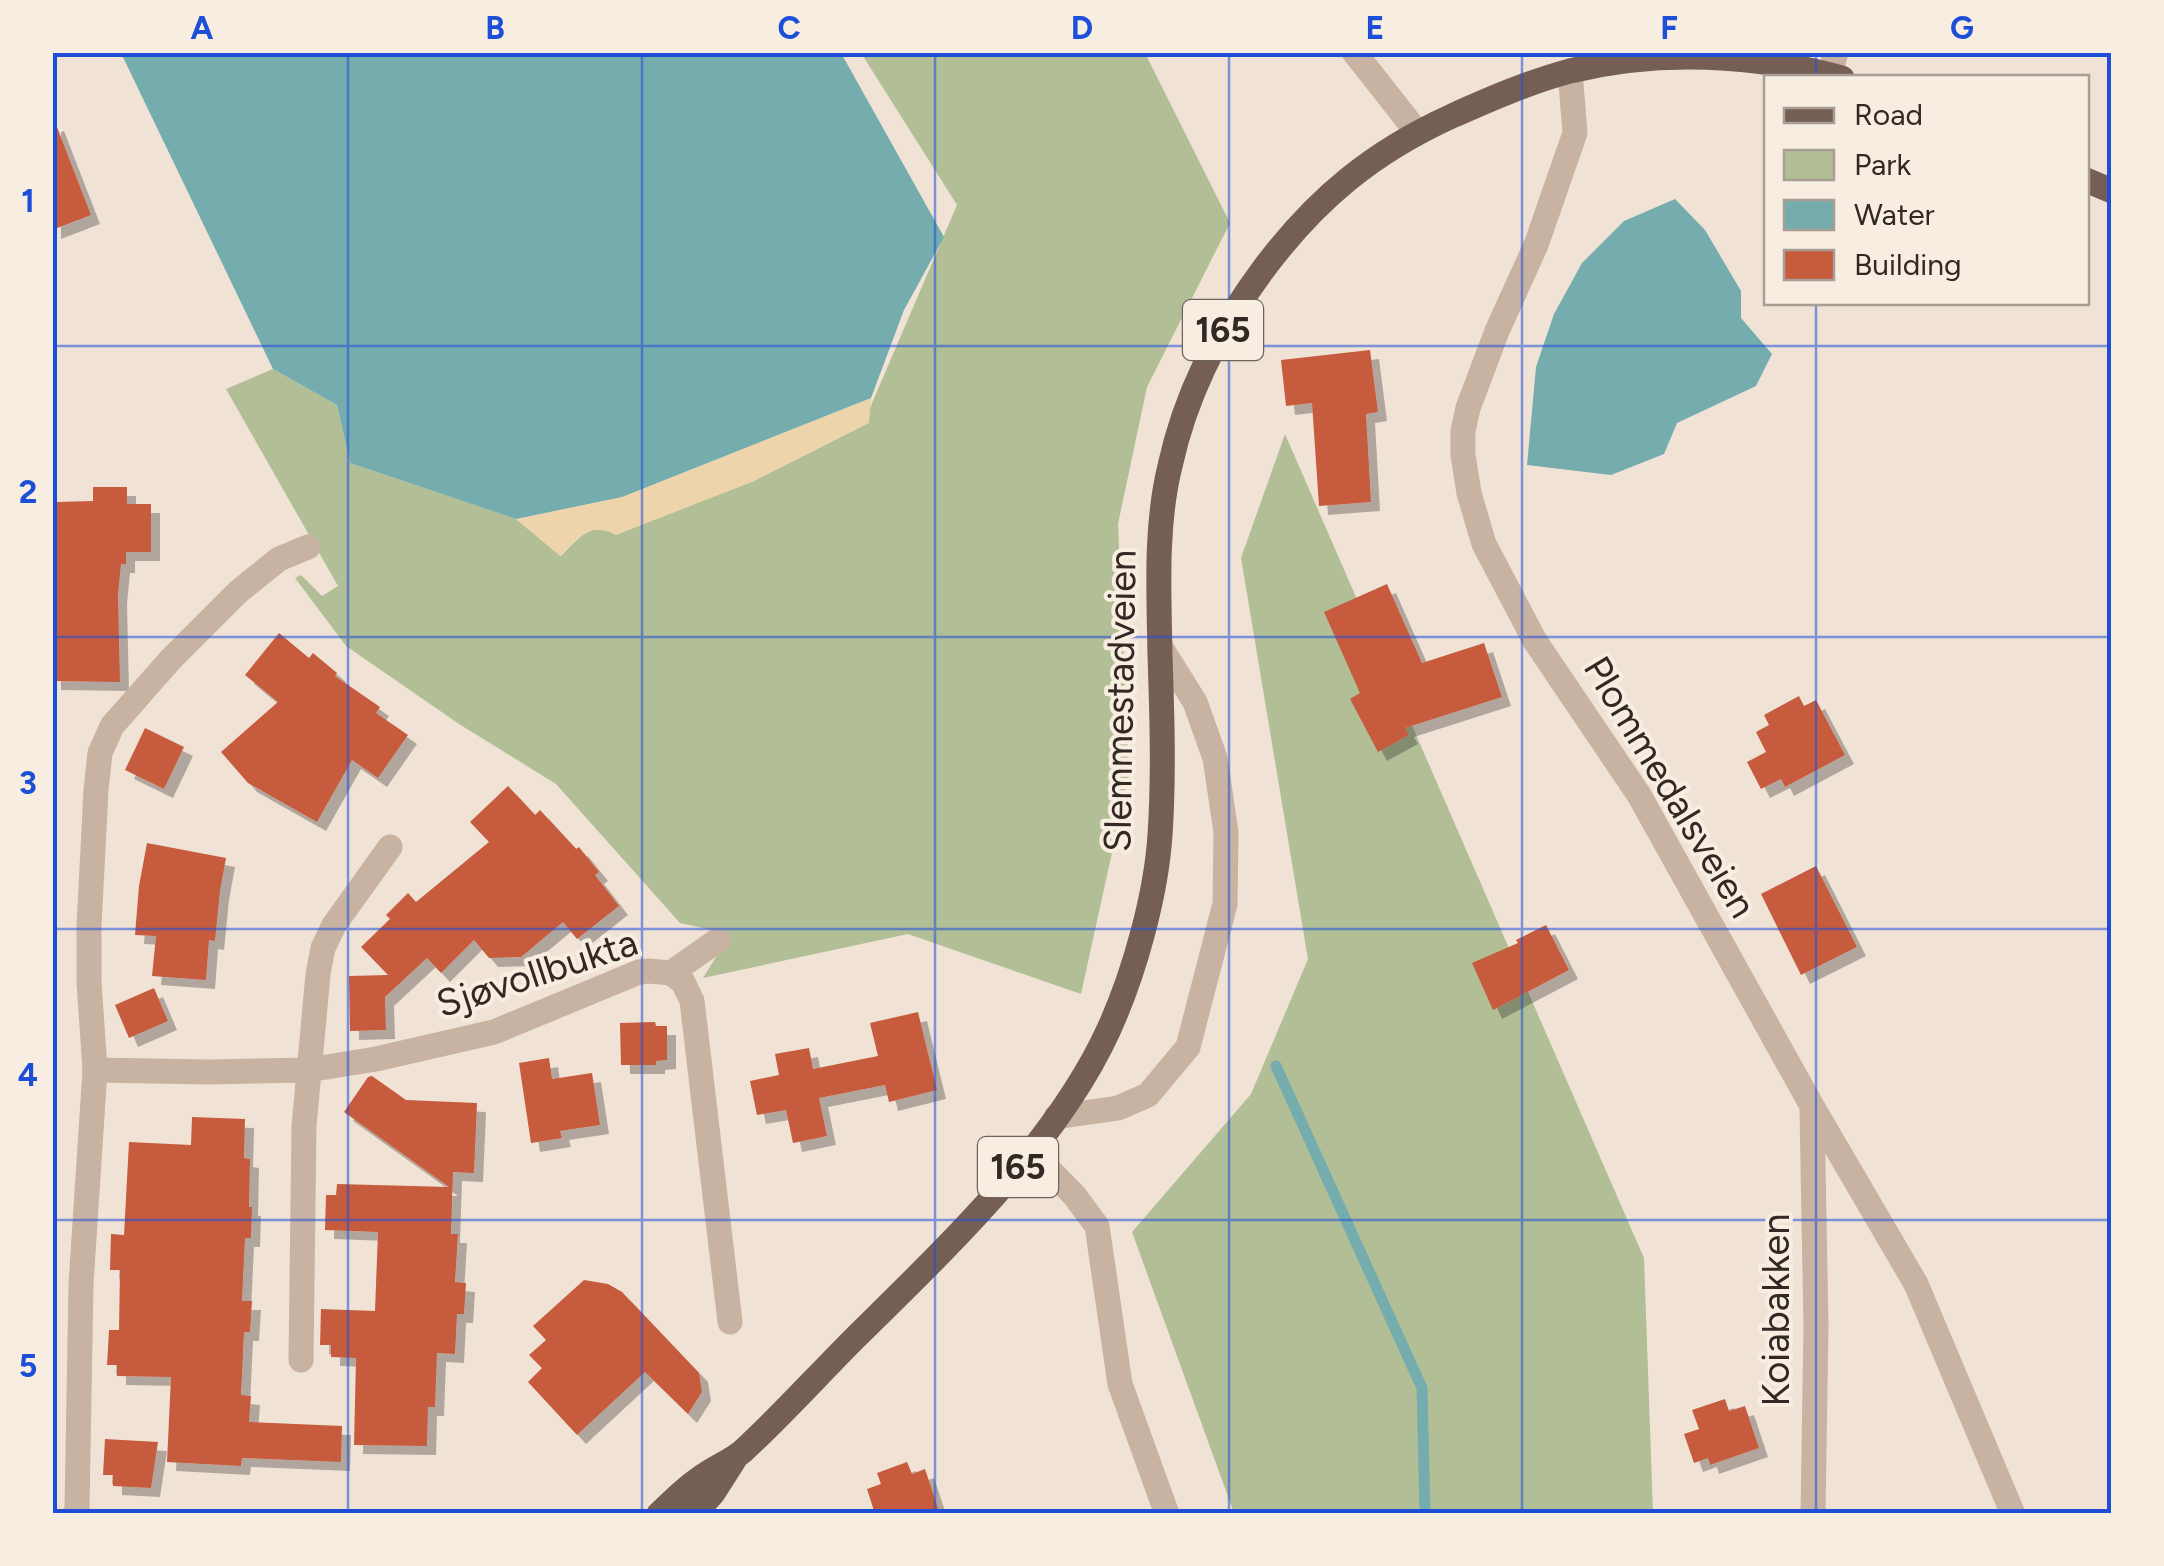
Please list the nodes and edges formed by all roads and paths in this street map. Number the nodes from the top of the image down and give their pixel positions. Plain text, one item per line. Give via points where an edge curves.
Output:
1 (1354, 52) edge
2 (1836, 68) edge
3 (1570, 72) junction
4 (1417, 132) junction
5 (308, 546) dead end
6 (1160, 646) junction
7 (390, 847) dead end
8 (718, 940) dead end
9 (671, 972) junction
10 (95, 1070) junction
11 (308, 1070) junction
12 (1812, 1106) junction
13 (1056, 1117) junction
14 (1030, 1150) junction
15 (730, 1322) dead end
16 (301, 1360) dead end
17 (736, 1456) junction
18 (74, 1514) edge
19 (659, 1514) edge
20 (694, 1514) edge
21 (1168, 1514) edge
22 (1813, 1514) edge
23 (2013, 1514) edge

1 - 4 street
2 - 3 main road, Slemmestadveien / 165 via 1660,58
3 - 4 main road, Slemmestadveien / 165
3 - 12 street, Plommedalsveien via 1575,132 1468,408 1463,455 1469,494 1484,544 1535,641 1638,795
4 - 6 main road, Slemmestadveien / 165 via 1317,206 1238,302 1208,356 1168,470
5 - 10 street via 279,559 238,592 140,692 106,737 96,790 89,926
6 - 13 main road, Slemmestadveien / 165 via 1160,836 1145,923 1107,1033
6 - 13 street via 1195,702 1215,758 1226,832 1225,904 1188,1047 1148,1095 1118,1108
7 - 11 street via 323,948
8 - 9 street
9 - 11 street, Sjøvollbukta via 639,972 494,1032
9 - 15 street, Sjøvollbukta via 692,1002
10 - 11 street, Sjøvollbukta
10 - 18 street
11 - 16 street
12 - 22 street, Koiabakken
12 - 23 street, Plommedalsveien via 1916,1284
13 - 14 main road, Slemmestadveien / 165
14 - 17 main road, Slemmestadveien / 165 via 909,1286
14 - 21 street via 1096,1226 1120,1384
17 - 19 main road, Slemmestadveien / 165
17 - 20 main road, Slemmestadveien / 165

